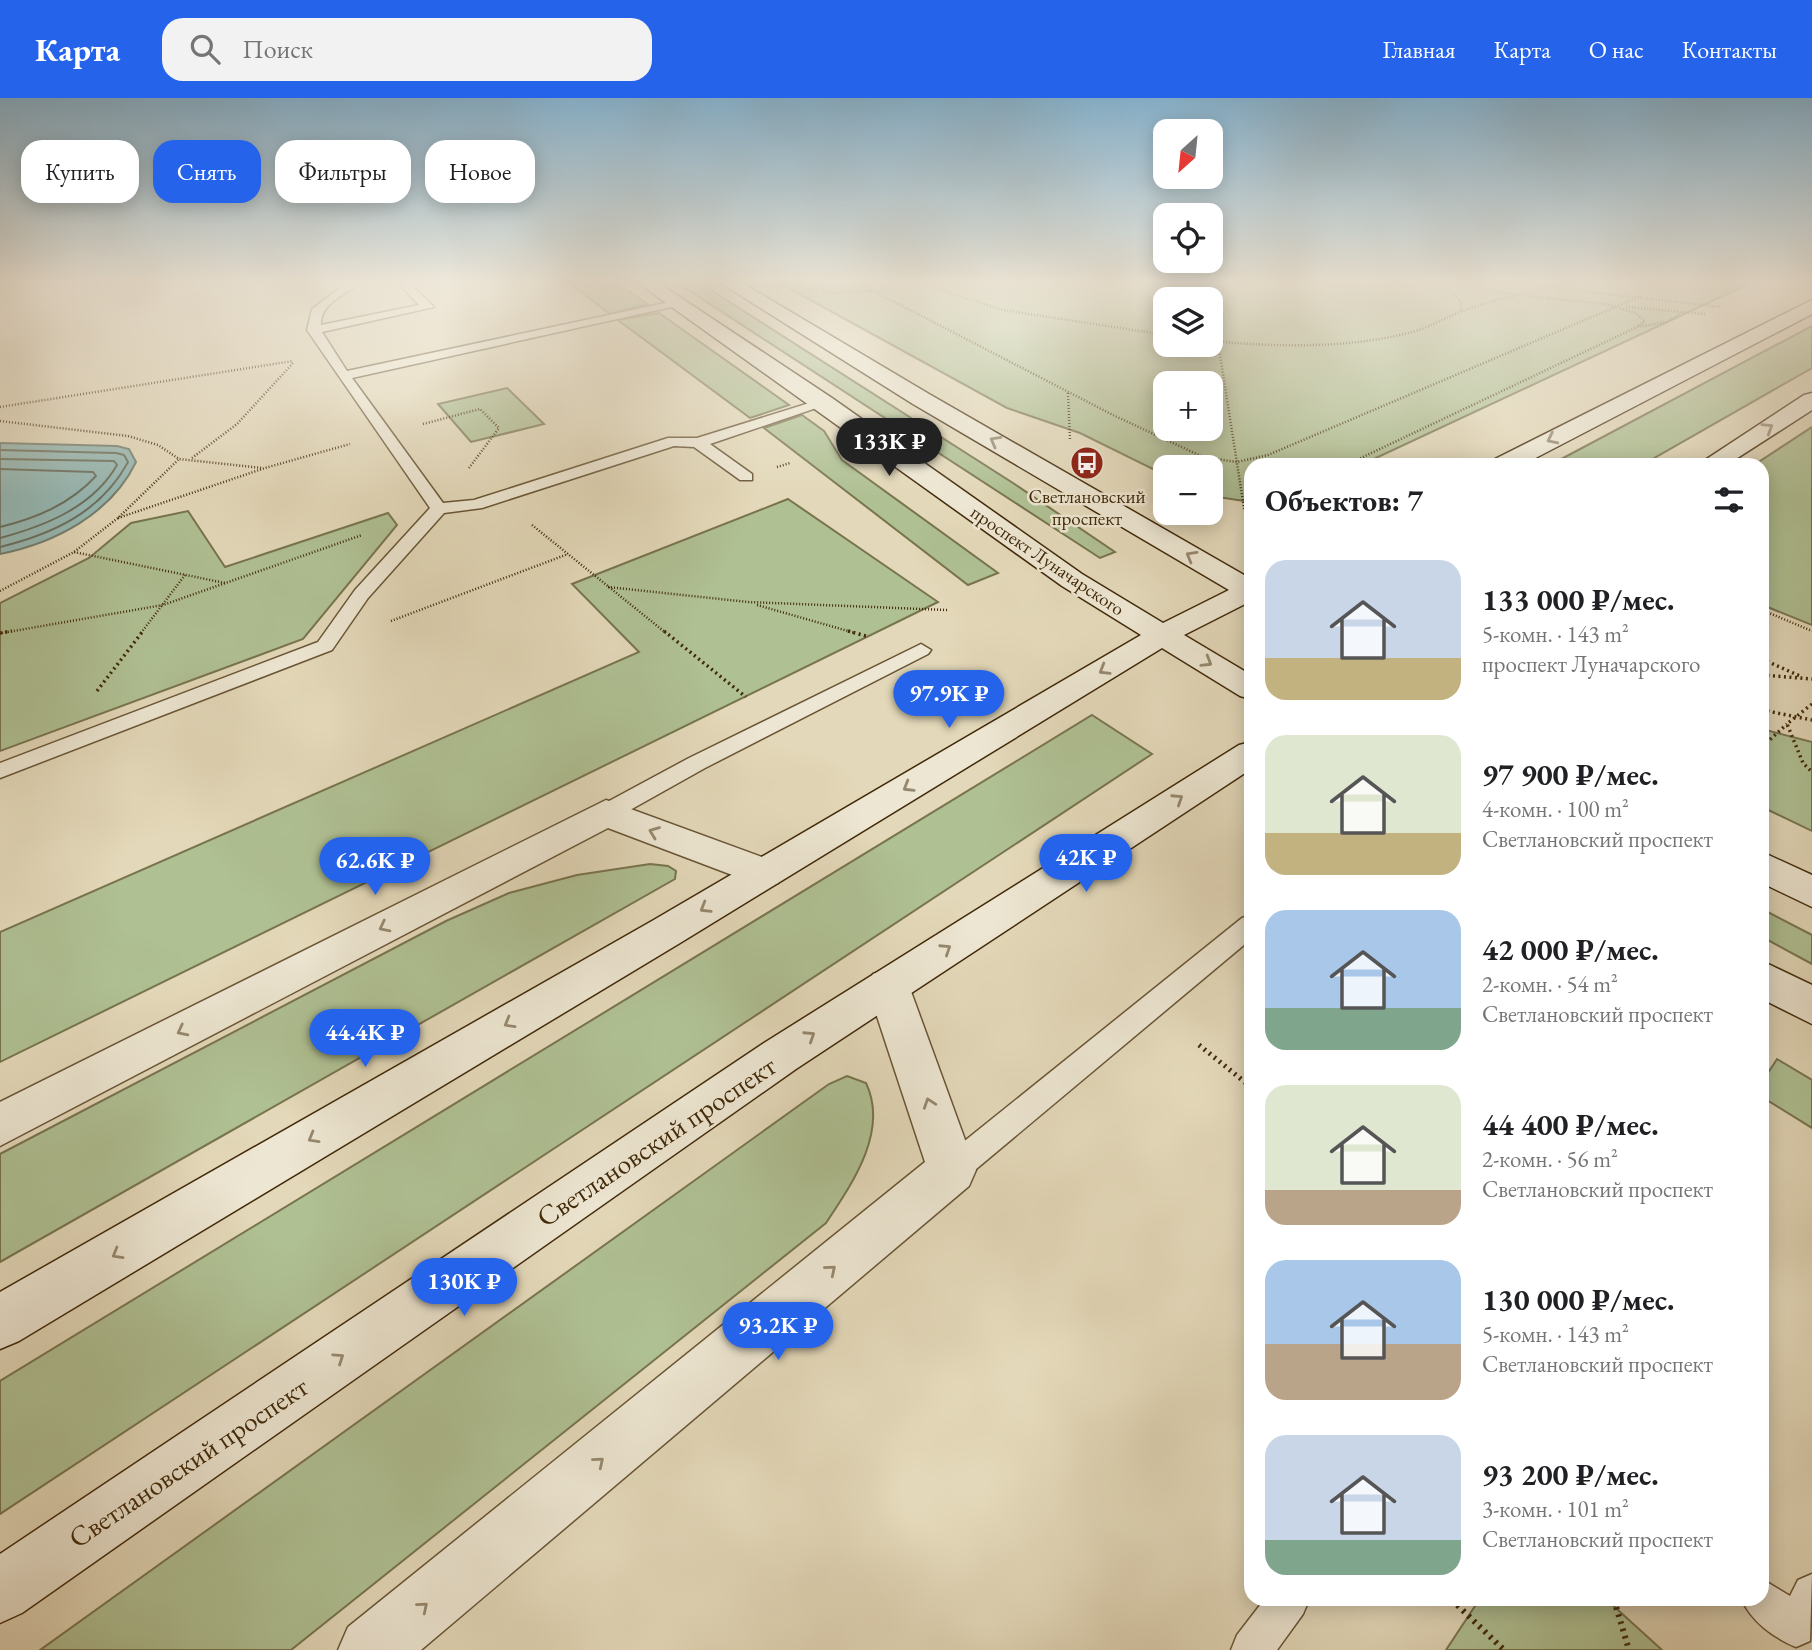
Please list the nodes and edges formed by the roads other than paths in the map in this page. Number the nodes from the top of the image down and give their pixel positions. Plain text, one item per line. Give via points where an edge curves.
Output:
1 (328, 352) edge
2 (453, 352) edge
3 (750, 352) edge
4 (844, 352) edge
5 (1721, 352) edge
6 (343, 376) junction
7 (1812, 400) edge
8 (824, 403) junction
9 (698, 443) junction
10 (1516, 458) edge
11 (1720, 458) edge
12 (746, 477) dead end
13 (439, 508) junction
14 (1244, 586) edge
15 (1244, 594) edge
16 (1162, 635) junction
17 (921, 650) dead end
18 (1244, 685) edge
19 (1244, 757) edge
20 (0, 771) edge
21 (606, 813) junction
22 (1769, 870) edge
23 (764, 873) junction
24 (1812, 892) edge
25 (1244, 931) edge
26 (1769, 982) edge
27 (888, 986) junction
28 (1812, 1006) edge
29 (0, 1125) edge
30 (952, 1170) junction
31 (0, 1322) edge
32 (0, 1591) edge
33 (1769, 1602) edge
34 (1285, 1606) edge
35 (1807, 1620) edge
36 (371, 1650) edge
37 (1252, 1650) edge

1 - 6 lane
2 - 6 lane
3 - 8 main road, проспект Луначарского
14 -> 4 main road
5 -> 10 main road
6 - 13 lane
11 -> 7 main road
8 - 9 lane
8 - 16 main road, проспект Луначарского via 1072,580
9 - 12 lane
9 - 13 lane via 673,440 476,506
13 - 20 lane via 361,593 325,646
15 - 16 main road
16 -> 18 main road, проспект Луначарского
16 -> 23 main road
17 - 21 lane
27 -> 19 main road, Светлановский проспект
23 -> 21 main road
21 -> 29 main road
22 - 24 main road
23 -> 31 main road
25 - 30 lane
26 - 28 main road
30 -> 27 main road
32 -> 27 main road, Светлановский проспект
36 -> 30 main road
33 - 35 lane
34 - 37 lane

